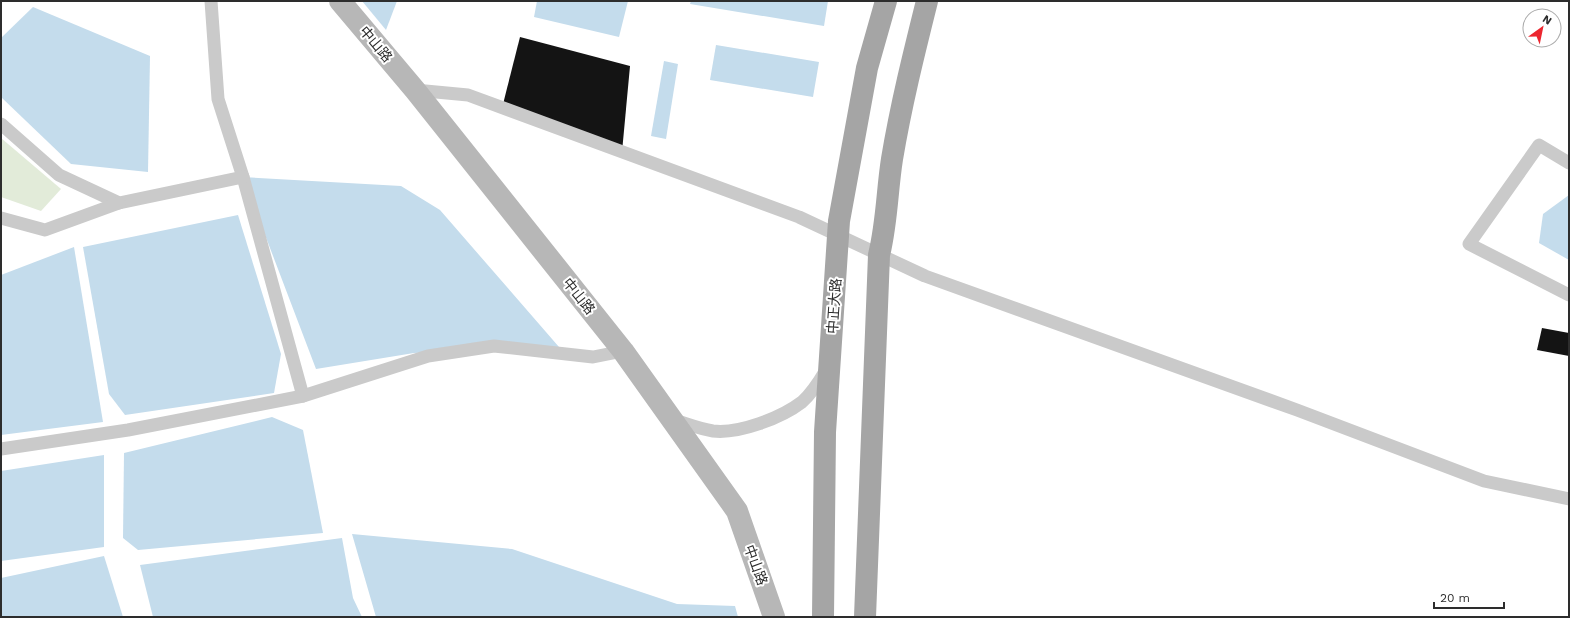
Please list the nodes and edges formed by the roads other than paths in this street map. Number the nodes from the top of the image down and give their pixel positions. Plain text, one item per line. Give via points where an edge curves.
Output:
1 (211, 1) edge
2 (340, 1) edge
3 (886, 1) edge
4 (927, 1) edge
5 (415, 90) junction
6 (1, 124) edge
7 (1569, 163) edge
8 (243, 177) junction
9 (118, 203) junction
10 (1, 218) edge
11 (839, 235) junction
12 (879, 255) junction
13 (1569, 295) edge
14 (623, 351) junction
15 (831, 362) junction
16 (303, 396) junction
17 (670, 419) junction
18 (1, 449) edge
19 (1569, 499) edge
20 (774, 617) edge
21 (823, 617) edge
22 (865, 617) edge

1 - 8 lane via 218,99
2 - 5 street, 中山路
3 - 11 main road, 中正大路 via 867,68 839,221
4 - 12 main road via 903,98
5 - 11 lane via 468,95 799,217
5 - 14 street, 中山路
6 - 9 lane via 59,175
7 - 13 lane via 1539,145 1469,244
8 - 9 lane
8 - 16 lane
9 - 10 lane via 44,230
11 - 12 lane
11 - 15 main road, 中正大路
12 - 19 lane via 925,276 1297,410 1484,481
12 - 22 main road
14 - 16 lane via 593,357 494,346 428,356
14 - 17 street, 中山路
15 - 17 lane via 818,384 802,402 771,420 731,430 713,431
15 - 21 main road, 中正大路 via 825,432
16 - 18 lane via 128,430
17 - 20 street, 中山路 via 737,511

